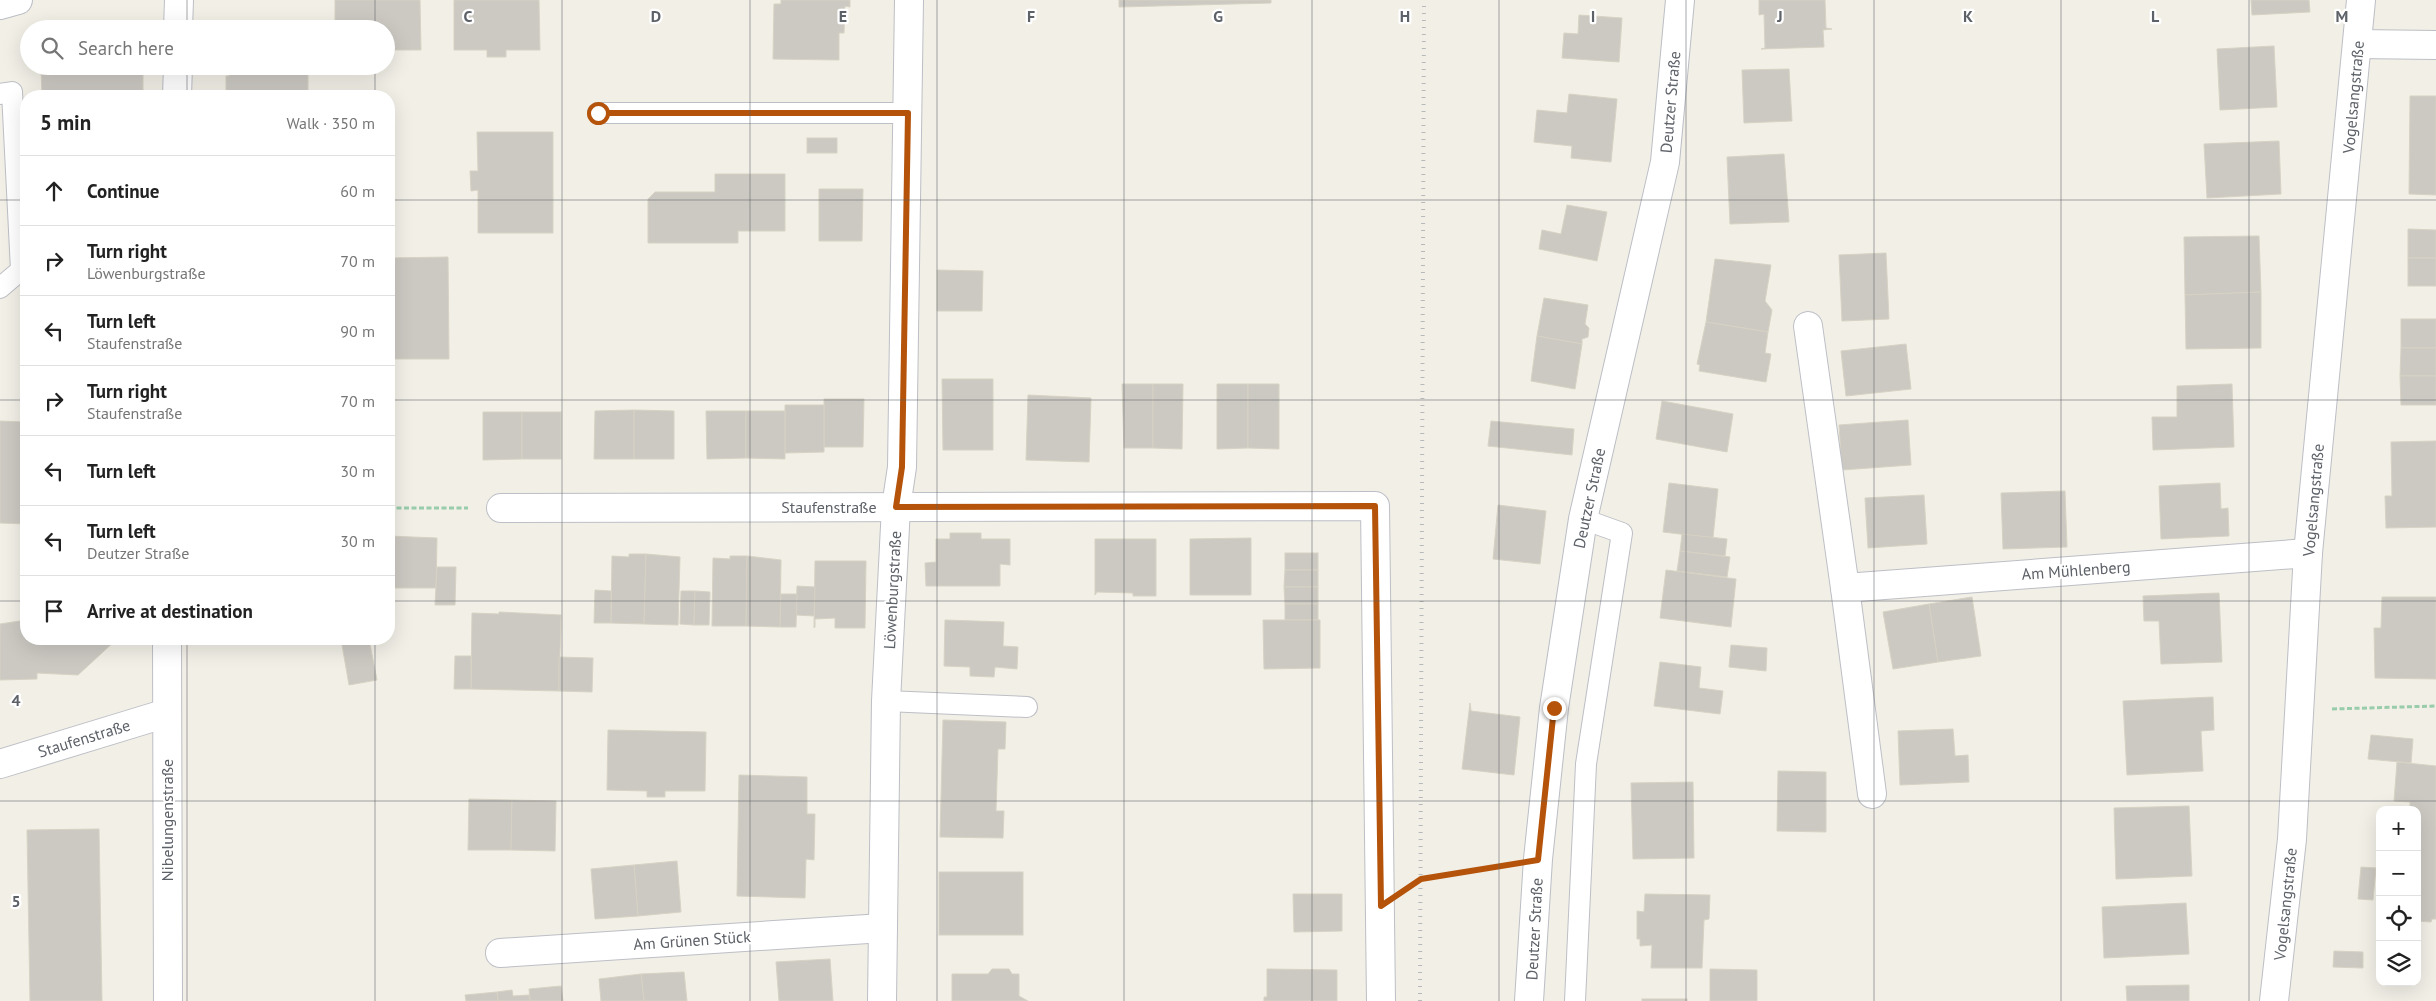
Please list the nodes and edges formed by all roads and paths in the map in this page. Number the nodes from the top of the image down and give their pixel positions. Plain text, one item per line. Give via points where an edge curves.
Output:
1 (18, 0) edge
2 (179, 0) edge
3 (909, 0) edge
4 (1680, 0) edge
5 (2361, 0) edge
6 (0, 5) edge
7 (178, 20) edge
8 (2358, 44) junction
9 (2436, 45) edge
10 (178, 75) edge
11 (177, 90) edge
12 (0, 94) edge
13 (598, 113) dead end
14 (908, 113) junction
15 (20, 257) edge
16 (20, 271) edge
17 (0, 288) edge
18 (1808, 326) dead end
19 (896, 507) junction
20 (395, 508) edge
21 (501, 508) joint
22 (1584, 519) junction
23 (2308, 553) junction
24 (1845, 588) junction
25 (168, 645) edge
26 (886, 701) junction
27 (2436, 706) edge
28 (1026, 707) dead end
29 (2300, 711) junction
30 (167, 713) junction
31 (0, 764) edge
32 (1872, 794) dead end
33 (1538, 860) junction
34 (1381, 906) junction
35 (883, 928) junction
36 (500, 953) dead end
37 (168, 1001) edge
38 (882, 1001) edge
39 (1380, 1001) edge
40 (1530, 1001) edge
41 (1575, 1001) edge
42 (2274, 1001) edge

1 - 6 street
2 - 7 street
3 - 14 street, Löwenburgstraße
4 - 22 street, Deutzer Straße via 1665,162
5 - 8 street, Vogelsangstraße
8 - 9 street
8 - 23 street, Vogelsangstraße
10 - 11 street
12 - 15 lane via 12,92
13 - 14 lane
14 - 19 street, Löwenburgstraße via 902,467
16 - 17 lane
18 - 24 street
19 - 21 street, Staufenstraße
19 - 26 street, Löwenburgstraße
19 - 34 street, Staufenstraße via 1375,506
20 - 21 path
22 - 33 street, Deutzer Straße via 1554,708
22 - 41 lane via 1622,533 1586,764
23 - 24 street, Am Mühlenberg
23 - 29 street, Vogelsangstraße
24 - 32 street
25 - 30 street, Nibelungenstraße
26 - 28 lane
26 - 35 street, Löwenburgstraße
27 - 29 path
29 - 42 street, Vogelsangstraße via 2292,839
30 - 31 street, Staufenstraße
30 - 37 street, Nibelungenstraße
33 - 34 path via 1421,879
33 - 40 street, Deutzer Straße
34 - 39 street, Staufenstraße
35 - 36 street, Am Grünen Stück
35 - 38 street, Löwenburgstraße

